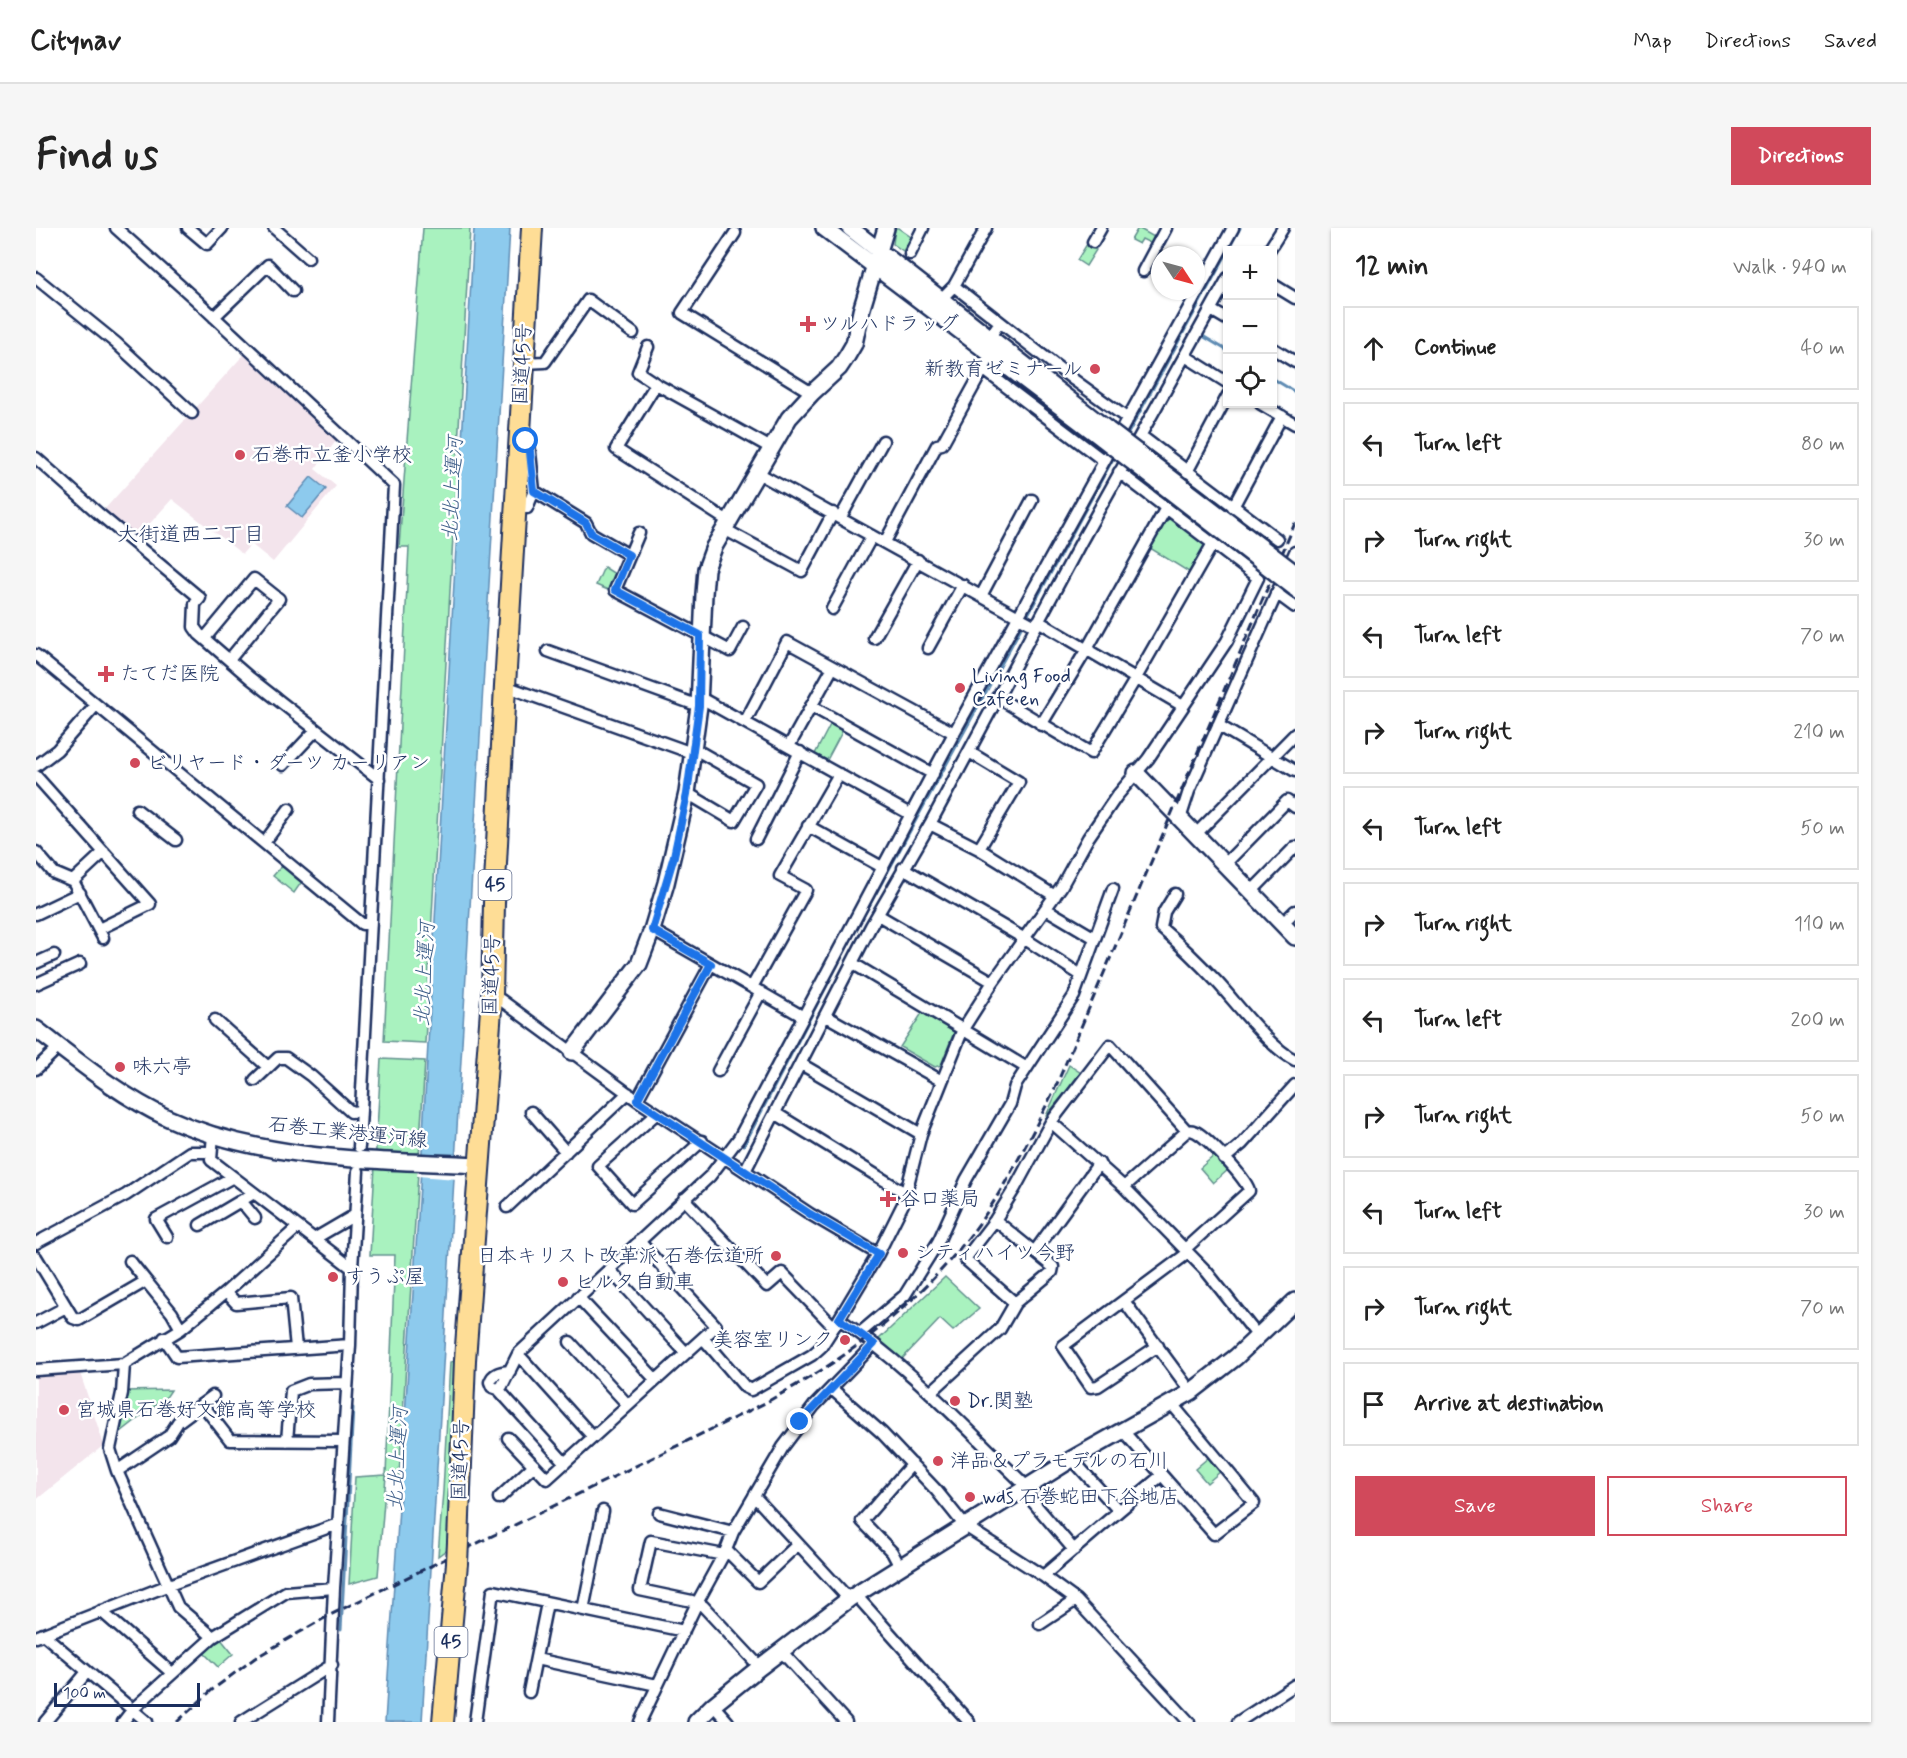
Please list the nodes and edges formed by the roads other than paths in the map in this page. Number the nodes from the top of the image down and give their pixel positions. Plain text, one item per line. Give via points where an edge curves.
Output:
1 (116, 228) edge
2 (188, 228) edge
3 (222, 228) edge
4 (274, 228) edge
5 (532, 228) edge
6 (824, 228) edge
7 (850, 228) edge
8 (886, 228) edge
9 (923, 228) edge
10 (986, 228) edge
11 (1101, 228) edge
12 (1166, 228) edge
13 (1233, 228) edge
14 (1283, 228) edge
15 (1290, 228) edge
16 (1295, 231) edge
17 (735, 233) dead end
18 (1093, 242) dead end
19 (1272, 246) edge
20 (880, 251) junction
21 (910, 254) dead end
22 (308, 258) dead end
23 (875, 266) junction
24 (1143, 271) dead end
25 (36, 278) edge
26 (1217, 280) edge
27 (954, 286) junction
28 (1277, 287) edge
29 (293, 291) dead end
30 (942, 298) junction
31 (1295, 298) edge
32 (1211, 310) junction
33 (214, 317) junction
34 (1223, 318) edge
35 (1000, 322) junction
36 (633, 333) dead end
37 (989, 338) junction
38 (648, 347) dead end
39 (1277, 351) edge
40 (991, 354) junction
41 (1185, 356) junction
42 (1295, 362) edge
43 (523, 363) junction
44 (983, 369) junction
45 (1223, 380) edge
46 (656, 384) junction
47 (812, 393) junction
48 (1223, 403) edge
49 (1268, 408) edge
50 (192, 413) dead end
51 (1282, 416) junction
52 (1128, 419) junction
53 (1295, 424) edge
54 (1106, 435) junction
55 (1141, 436) junction
56 (519, 438) junction
57 (883, 441) dead end
58 (771, 448) junction
59 (36, 458) edge
60 (1104, 461) junction
61 (756, 472) junction
62 (1119, 472) junction
63 (1187, 472) junction
64 (534, 491) junction
65 (1032, 500) dead end
66 (1233, 507) junction
67 (515, 508) junction
68 (1166, 508) junction
69 (837, 515) junction
70 (726, 525) junction
71 (639, 533) dead end
72 (872, 536) junction
73 (1277, 539) dead end
74 (885, 542) junction
75 (1212, 545) junction
76 (1295, 553) edge
77 (629, 555) junction
78 (918, 560) junction
79 (1295, 573) edge
80 (963, 585) junction
81 (1295, 588) edge
82 (1276, 593) junction
83 (981, 596) junction
84 (1295, 607) edge
85 (832, 609) dead end
86 (1029, 622) junction
87 (743, 627) dead end
88 (700, 635) junction
89 (205, 638) junction
90 (874, 638) dead end
91 (928, 648) dead end
92 (1087, 649) junction
93 (548, 651) dead end
94 (36, 655) edge
95 (229, 660) junction
96 (833, 668) junction
97 (1136, 678) junction
98 (505, 686) junction
99 (997, 697) junction
100 (699, 701) junction
101 (96, 705) junction
102 (811, 706) junction
103 (1183, 706) junction
104 (745, 722) junction
105 (1041, 725) junction
106 (1218, 725) junction
107 (316, 730) junction
108 (954, 733) junction
109 (1295, 734) edge
110 (789, 746) junction
111 (692, 750) junction
112 (800, 752) junction
113 (969, 752) junction
114 (1273, 758) junction
115 (283, 765) dead end
116 (36, 766) edge
117 (1295, 771) edge
118 (1136, 773) junction
119 (839, 774) junction
120 (933, 774) junction
121 (36, 776) edge
122 (379, 779) junction
123 (687, 794) junction
124 (1295, 807) edge
125 (289, 809) dead end
126 (137, 810) dead end
127 (910, 814) junction
128 (1180, 819) junction
129 (930, 824) junction
130 (808, 826) junction
131 (1195, 835) junction
132 (756, 839) dead end
133 (176, 840) dead end
134 (264, 843) junction
135 (1295, 848) edge
136 (979, 849) junction
137 (36, 852) edge
138 (104, 852) junction
139 (1224, 866) junction
140 (882, 867) junction
141 (903, 868) junction
142 (73, 881) junction
143 (1113, 890) dead end
144 (1251, 892) junction
145 (80, 893) junction
146 (1175, 894) dead end
147 (1054, 896) junction
148 (1046, 909) junction
149 (1295, 911) edge
150 (36, 914) edge
151 (878, 915) junction
152 (370, 924) junction
153 (1282, 924) junction
154 (652, 930) junction
155 (1295, 937) edge
156 (1025, 939) junction
157 (1095, 939) junction
158 (54, 955) dead end
159 (36, 963) edge
160 (852, 963) junction
161 (80, 964) dead end
162 (711, 964) junction
163 (1081, 975) junction
164 (993, 982) junction
165 (36, 984) edge
166 (757, 990) junction
167 (492, 996) junction
168 (826, 1016) junction
169 (802, 1017) junction
170 (215, 1020) dead end
171 (36, 1029) edge
172 (963, 1029) junction
173 (59, 1047) junction
174 (572, 1052) junction
175 (1295, 1061) edge
176 (801, 1064) junction
177 (268, 1068) junction
178 (1027, 1068) junction
179 (36, 1069) edge
180 (718, 1071) dead end
181 (255, 1080) dead end
182 (942, 1081) junction
183 (1295, 1085) edge
184 (633, 1096) junction
185 (361, 1111) junction
186 (531, 1112) dead end
187 (657, 1113) junction
188 (775, 1113) junction
189 (1051, 1122) junction
190 (1187, 1131) junction
191 (213, 1134) junction
192 (921, 1134) junction
193 (702, 1142) junction
194 (359, 1147) dead end
195 (210, 1152) junction
196 (566, 1152) junction
197 (724, 1158) junction
198 (1224, 1158) junction
199 (1099, 1163) junction
200 (472, 1165) junction
201 (358, 1171) dead end
202 (745, 1171) junction
203 (233, 1177) junction
204 (1124, 1186) junction
205 (254, 1193) junction
206 (905, 1193) junction
207 (684, 1199) junction
208 (241, 1201) junction
209 (507, 1207) dead end
210 (355, 1215) junction
211 (255, 1218) dead end
212 (995, 1220) junction
213 (200, 1225) dead end
214 (298, 1227) junction
215 (167, 1237) dead end
216 (314, 1239) junction
217 (639, 1241) junction
218 (36, 1243) edge
219 (1035, 1251) junction
220 (1186, 1251) junction
221 (879, 1254) junction
222 (36, 1257) edge
223 (130, 1261) dead end
224 (352, 1268) junction
225 (609, 1269) junction
226 (146, 1281) junction
227 (226, 1292) junction
228 (578, 1297) junction
229 (1124, 1301) junction
230 (1295, 1301) edge
231 (1015, 1303) junction
232 (66, 1307) junction
233 (36, 1323) edge
234 (836, 1323) junction
235 (181, 1329) junction
236 (860, 1333) junction
237 (1257, 1335) junction
238 (164, 1338) junction
239 (703, 1338) junction
240 (570, 1342) dead end
241 (874, 1344) junction
242 (350, 1345) junction
243 (1158, 1346) junction
244 (296, 1348) junction
245 (686, 1353) junction
246 (518, 1354) junction
247 (124, 1364) junction
248 (36, 1370) edge
249 (656, 1380) junction
250 (347, 1383) junction
251 (832, 1389) junction
252 (1191, 1392) junction
253 (930, 1393) junction
254 (213, 1396) dead end
255 (202, 1404) junction
256 (1172, 1404) junction
257 (628, 1405) junction
258 (1123, 1431) junction
259 (593, 1437) junction
260 (508, 1438) dead end
261 (287, 1440) junction
262 (343, 1441) junction
263 (1072, 1459) junction
264 (565, 1463) junction
265 (912, 1464) junction
266 (534, 1465) junction
267 (117, 1471) junction
268 (1162, 1475) junction
269 (1024, 1488) junction
270 (754, 1496) junction
271 (499, 1498) dead end
272 (603, 1511) dead end
273 (1119, 1511) junction
274 (659, 1513) dead end
275 (338, 1524) junction
276 (965, 1526) junction
277 (733, 1532) junction
278 (798, 1544) junction
279 (1074, 1550) junction
280 (725, 1552) junction
281 (900, 1567) junction
282 (1043, 1576) junction
283 (169, 1584) junction
284 (334, 1588) junction
285 (852, 1596) junction
286 (1076, 1600) junction
287 (548, 1603) junction
288 (697, 1603) junction
289 (582, 1610) junction
290 (101, 1611) junction
291 (1040, 1624) dead end
292 (684, 1631) junction
293 (39, 1636) edge
294 (213, 1637) junction
295 (781, 1651) junction
296 (536, 1659) junction
297 (332, 1665) junction
298 (759, 1667) junction
299 (87, 1672) junction
300 (172, 1673) junction
301 (657, 1685) junction
302 (1295, 1685) edge
303 (529, 1692) dead end
304 (713, 1705) junction
305 (133, 1709) junction
306 (45, 1722) edge
307 (123, 1722) edge
308 (147, 1722) edge
309 (241, 1722) edge
310 (328, 1722) edge
311 (443, 1722) edge
312 (475, 1722) edge
313 (639, 1722) edge
314 (696, 1722) edge
315 (728, 1722) edge
316 (846, 1722) edge
317 (969, 1722) edge
318 (1189, 1722) edge
319 (1238, 1722) edge

1 - 33 street
2 - 3 street via 207,244
4 - 22 street
5 - 43 highway, 国道45号 / 45
6 - 23 street
7 - 20 street
8 - 20 street
9 - 21 street
10 - 27 street
11 - 18 street
12 - 24 street
13 - 26 street
14 - 19 street
15 - 16 street
17 - 47 street via 682,313
20 - 23 street
20 - 30 street
23 - 40 street
23 - 47 street via 854,344 839,368
25 - 50 street via 116,343
26 - 32 street
26 - 52 street
27 - 30 street
27 - 35 street
28 - 31 street
29 - 33 street via 268,265
30 - 37 street
32 - 34 street
32 - 41 street
33 - 122 street via 394,485
35 - 37 street
35 - 52 street
36 - 43 street via 588,300 545,362
37 - 54 street
38 - 46 street via 638,372
39 - 42 street
40 - 44 street
40 - 54 street
41 - 45 street
41 - 55 street
43 - 56 highway, 国道45号 / 45
44 - 60 street
44 - 74 street
46 - 58 street
46 - 70 street via 616,449
47 - 58 street via 789,418
48 - 63 street
49 - 51 street
51 - 53 street
51 - 66 street
52 - 60 street
54 - 79 street, bridge
54 - 81 street, bridge
55 - 62 street
55 - 63 street
56 - 64 street via 529,442
56 - 67 highway, 国道45号 / 45
57 - 69 street
58 - 61 street
59 - 89 street via 200,598 195,604 194,627
60 - 86 street
61 - 69 street
61 - 70 street
62 - 68 street
62 - 86 street
63 - 66 street
64 - 67 street via 527,508
64 - 77 street
65 - 83 street
66 - 73 street
67 - 98 highway, 国道45号 / 45
68 - 75 street
68 - 92 street
69 - 70 street via 802,571
69 - 72 street
70 - 88 street via 706,569
71 - 77 street
72 - 74 street
72 - 85 street
74 - 78 street
75 - 97 street
75 - 103 street via 1258,578 1227,641
76 - 82 street
77 - 88 street via 615,590
78 - 80 street
78 - 90 street
80 - 83 street
80 - 91 street
82 - 84 street
82 - 106 street
83 - 86 street
86 - 92 street
86 - 99 street
86 - 108 street
87 - 88 street via 730,651
88 - 100 street
89 - 95 street
89 - 95 street via 254,579 279,599
92 - 97 street
92 - 105 street
93 - 100 street
94 - 101 street
95 - 107 street
96 - 102 street
96 - 104 street via 787,642
96 - 108 street
97 - 103 street
97 - 105 street via 1091,753
98 - 111 street
98 - 167 highway, 国道45号 / 45
99 - 105 street
99 - 113 street
100 - 104 street
100 - 111 street
101 - 116 street via 57,750
101 - 134 street
102 - 110 street
102 - 120 street
103 - 118 street
104 - 110 street
106 - 114 street
106 - 128 street
107 - 115 street
107 - 122 street
108 - 120 street
109 - 114 street
110 - 112 street
111 - 123 street
111 - 123 street via 756,784 734,821
112 - 119 street
112 - 132 street
113 - 129 street
113 - 136 street via 1018,782
114 - 117 street
114 - 131 street
118 - 128 street
118 - 147 street via 1088,838
119 - 127 street
119 - 130 street
120 - 127 street
121 - 138 street
122 - 152 street
123 - 154 street
124 - 139 street via 1287,801
125 - 134 street
126 - 133 street
127 - 140 street
128 - 131 street
129 - 136 street
129 - 141 street
130 - 140 street
130 - 166 street via 780,876 806,890
131 - 139 street
134 - 152 street via 362,924
135 - 144 street
136 - 147 street
137 - 142 street via 54,873
138 - 142 street
138 - 145 street via 150,904 101,934
139 - 144 street
140 - 169 street
141 - 151 street
141 - 156 street
142 - 145 street
143 - 157 street
144 - 153 street
145 - 150 street
146 - 175 street via 1164,912 1161,928
147 - 148 street
148 - 156 street
148 - 157 street
149 - 153 street
151 - 160 street
151 - 164 street
152 - 185 street
153 - 155 street
154 - 162 street
154 - 174 street via 639,964
156 - 163 street
156 - 164 street
157 - 163 street
158 - 159 street
160 - 168 street
160 - 172 street
161 - 165 street
162 - 166 street
162 - 184 street
163 - 178 street via 1074,996
164 - 172 street
166 - 169 street
166 - 180 street
167 - 174 street
167 - 200 highway, 国道45号 / 45
168 - 176 street
168 - 182 street
169 - 197 street via 739,1138
170 - 177 street
171 - 173 street, 石巻工業港運河線
172 - 178 street
172 - 182 street
173 - 179 street
173 - 191 street, 石巻工業港運河線 via 150,1108
174 - 184 street
176 - 188 street
176 - 192 street
177 - 181 street
177 - 185 street via 278,1058 286,1058 351,1112
178 - 236 street via 966,1180 938,1242 905,1295
182 - 192 street
183 - 198 street via 1242,1144
184 - 187 street
184 - 196 street
185 - 194 street
186 - 196 street
187 - 193 street
187 - 193 street via 598,1166 632,1204
188 - 202 street
188 - 206 street
189 - 190 street via 1110,1045
189 - 199 street
189 - 212 street
190 - 198 street via 1198,1133
190 - 204 street
191 - 195 street
191 - 200 street, 石巻工業港運河線 via 279,1151
192 - 206 street
193 - 197 street
195 - 203 street via 211,1160
195 - 218 street via 190,1152 126,1195
196 - 209 street
197 - 202 street
197 - 207 street
198 - 220 street via 1249,1191
199 - 204 street
199 - 219 street
200 - 311 highway, 国道45号 / 45, bridge via 457,1563
201 - 210 street
202 - 221 street
203 - 205 street
203 - 215 street via 156,1219
204 - 220 street
205 - 208 street
205 - 214 street
206 - 221 street
207 - 217 street
207 - 234 street via 767,1286 782,1273
208 - 211 street
208 - 213 street
210 - 216 street
210 - 224 street
212 - 219 street
212 - 231 street via 965,1259
214 - 216 street
214 - 227 street
216 - 224 street
217 - 225 street
217 - 239 street via 716,1326
219 - 231 street via 1053,1267 1052,1272
220 - 229 street
220 - 237 street via 1208,1272
221 - 234 street
222 - 232 street
223 - 226 street
224 - 242 street
225 - 228 street
225 - 245 street
226 - 232 street via 79,1320
226 - 235 street
227 - 235 street
227 - 244 street via 236,1303 291,1298
228 - 246 street
228 - 249 street
229 - 243 street
229 - 243 street via 1063,1346 1091,1386 1098,1386
230 - 237 street
231 - 253 street via 1000,1329
232 - 233 street
234 - 236 street
234 - 239 street via 812,1355 751,1389
235 - 238 street
236 - 241 street
237 - 252 street
238 - 244 street via 177,1357
238 - 247 street
239 - 245 street
240 - 257 street
241 - 251 street
241 - 253 street
242 - 244 street
242 - 250 street
243 - 252 street
245 - 249 street
246 - 259 street
246 - 264 street via 498,1389
247 - 248 street
247 - 267 street via 110,1449
249 - 257 street
250 - 261 street via 309,1384 291,1391
250 - 262 street
251 - 265 street
251 - 270 street via 800,1422
252 - 256 street
253 - 269 street
254 - 255 street
255 - 261 street via 230,1440
255 - 267 street via 178,1422 169,1436
256 - 258 street
256 - 268 street via 1254,1503 1214,1534
257 - 259 street
258 - 263 street
258 - 268 street
259 - 264 street
260 - 266 street
261 - 262 street
262 - 275 street
263 - 269 street
263 - 273 street
264 - 266 street via 547,1479
265 - 276 street
265 - 281 street via 862,1521 892,1552
266 - 271 street
267 - 283 street
268 - 273 street
269 - 276 street
269 - 279 street
270 - 277 street
270 - 278 street
272 - 289 street
273 - 279 street
274 - 277 street
275 - 283 street
275 - 284 street
276 - 281 street
276 - 282 street
277 - 280 street
278 - 280 street via 759,1582
278 - 285 street
279 - 282 street
280 - 288 street
280 - 288 street via 651,1540 640,1590
281 - 285 street
282 - 286 street
283 - 290 street
283 - 294 street via 178,1607
284 - 294 street via 286,1592
284 - 297 street
285 - 295 street
285 - 317 street
286 - 291 street
286 - 318 street
287 - 289 street
287 - 296 street
287 - 312 street via 493,1591
288 - 292 street
288 - 298 street
289 - 292 street
290 - 293 street
290 - 300 street
292 - 301 street
293 - 299 street
294 - 300 street
295 - 298 street
295 - 316 street
296 - 301 street
296 - 303 street
297 - 309 street
297 - 310 street
298 - 304 street
299 - 305 street
299 - 306 street
300 - 305 street
301 - 313 street
302 - 319 street
304 - 314 street
304 - 315 street
305 - 307 street
305 - 308 street

